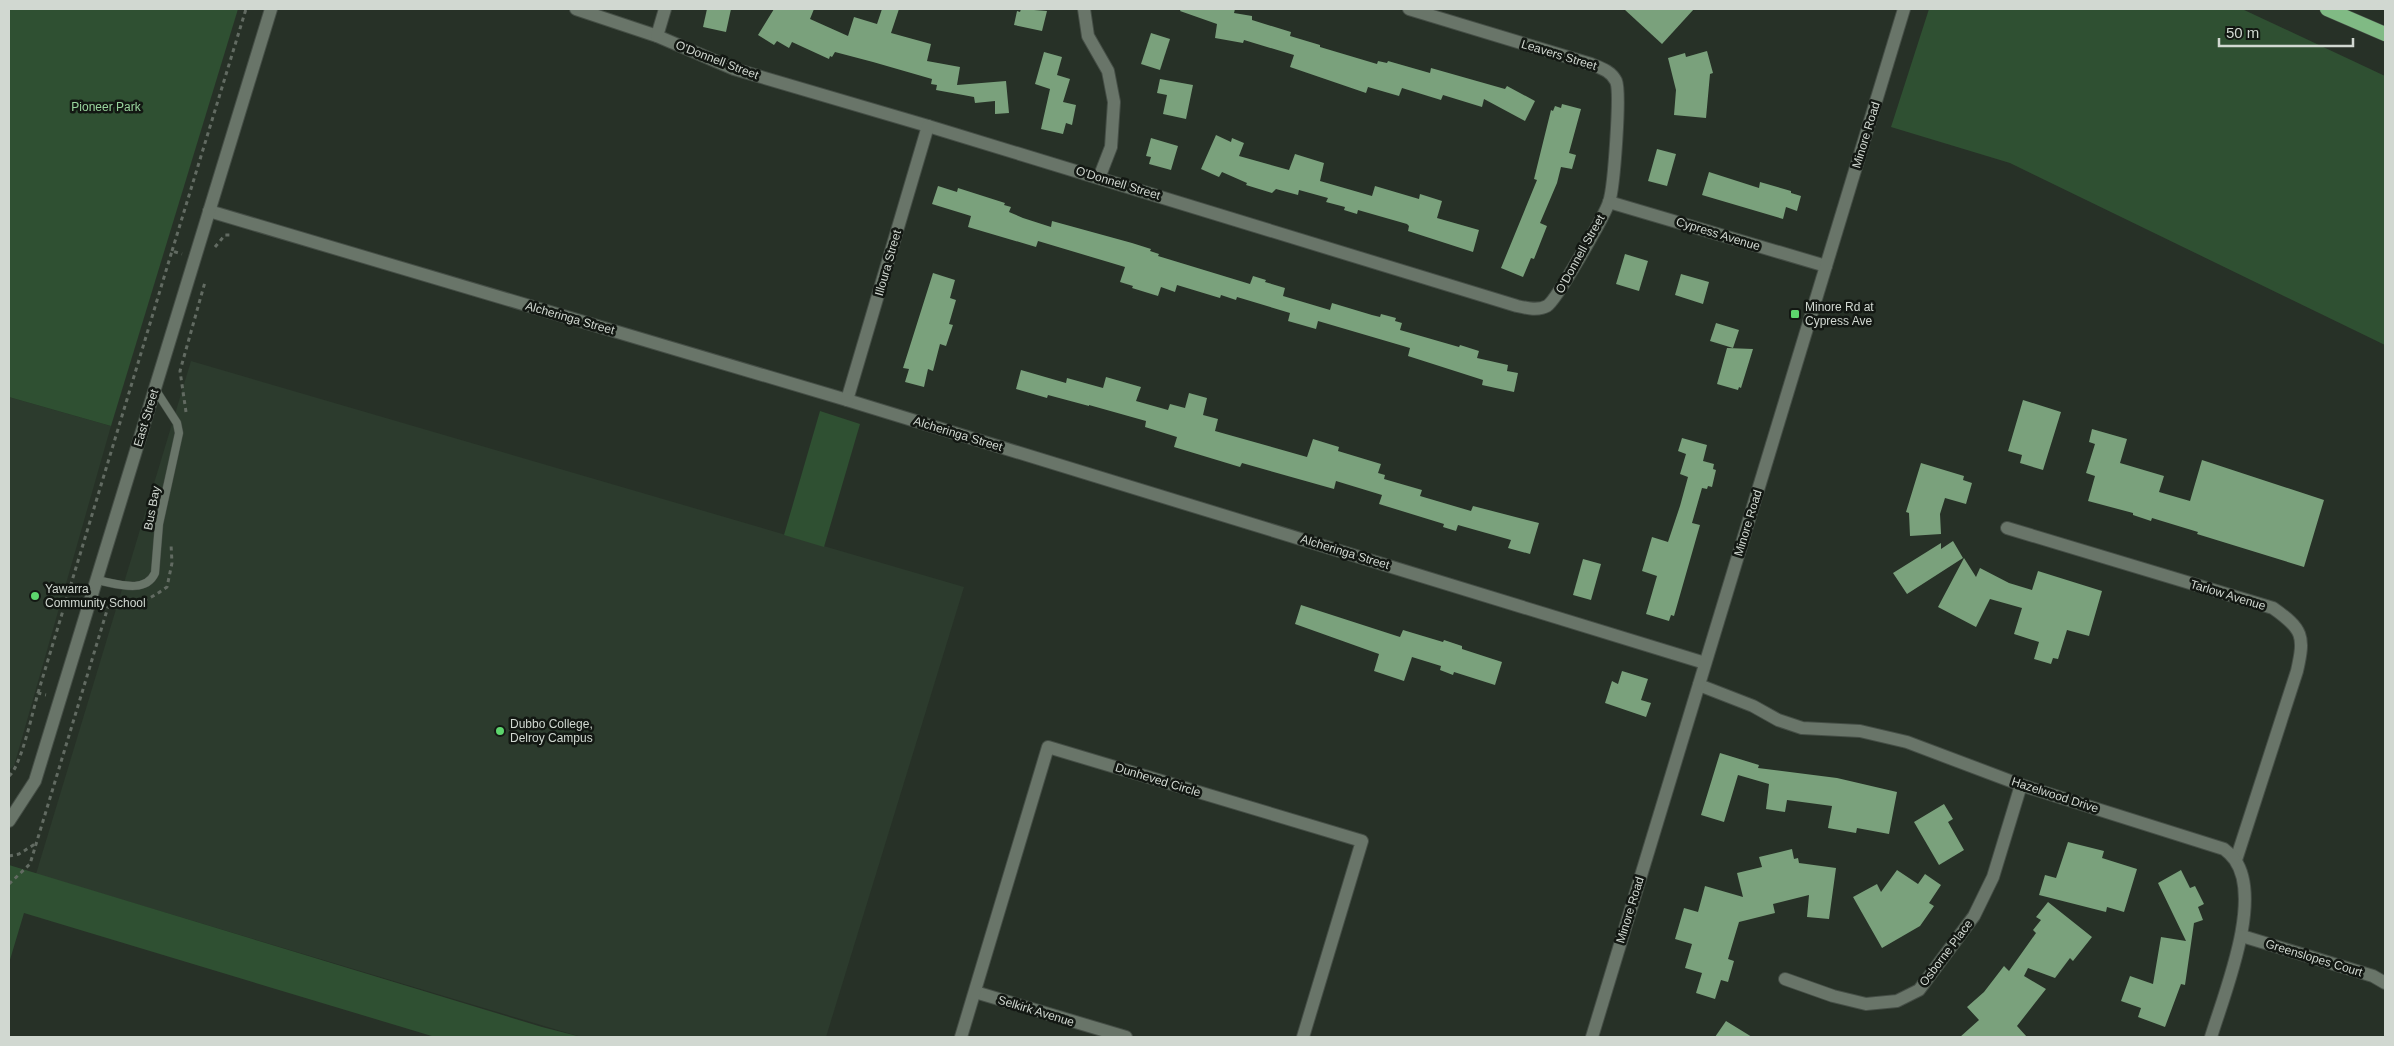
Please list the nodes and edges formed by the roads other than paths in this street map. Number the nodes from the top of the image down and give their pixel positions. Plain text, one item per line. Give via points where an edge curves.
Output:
1 (271, 9) edge
2 (576, 9) edge
3 (665, 9) edge
4 (1084, 9) edge
5 (1409, 9) edge
6 (1904, 9) edge
7 (2327, 9) edge
8 (2385, 34) edge
9 (657, 36) junction
10 (928, 126) junction
11 (1099, 178) junction
12 (1609, 202) junction
13 (209, 211) junction
14 (1826, 266) junction
15 (155, 389) junction
16 (847, 400) junction
17 (2007, 528) dead end
18 (96, 580) junction
19 (1705, 662) junction
20 (1699, 685) junction
21 (2021, 785) junction
22 (9, 821) edge
23 (2236, 860) junction
24 (2242, 936) junction
25 (1785, 979) dead end
26 (2385, 984) edge
27 (975, 992) junction
28 (961, 1037) edge
29 (1126, 1037) edge
30 (1303, 1037) edge
31 (1592, 1037) edge
32 (2211, 1037) edge

1 - 13 street, East Street
2 - 9 street, O'Donnell Street
3 - 9 street
4 - 11 street via 1088,36 1108,71 1114,102 1111,147
5 - 12 street, Leavers Street via 1592,64 1612,75 1619,100
6 - 14 street, Minore Road
7 - 8 highway
9 - 10 street, O'Donnell Street via 734,69
10 - 11 street, O'Donnell Street
10 - 16 street, Illoura Street
11 - 12 street, O'Donnell Street via 1528,308 1547,306 1554,299
12 - 14 street, Cypress Avenue
13 - 15 street, East Street
13 - 16 street, Alcheringa Street
14 - 19 street, Minore Road
15 - 18 street, East Street
15 - 18 lane, Bus Bay via 177,423 179,433 159,524 155,573 142,586
16 - 19 street, Alcheringa Street
17 - 23 street, Tarlow Avenue via 2273,608 2299,631 2302,649 2297,671
18 - 22 street, East Street via 35,781
19 - 20 street, Minore Road
20 - 21 street, Hazelwood Drive via 1802,728 1860,731 1907,742
20 - 31 street, Minore Road
21 - 23 street, Hazelwood Drive via 2224,849
21 - 25 street, Osborne Place via 1993,876 1974,916 1919,990 1897,1002 1866,1004
23 - 24 street via 2243,880 2245,904
24 - 26 street, Greenslopes Court via 2373,976
24 - 32 street
27 - 28 street, Dunheved Circle
27 - 29 street, Selkirk Avenue
27 - 30 street, Dunheved Circle via 1048,747 1362,841

